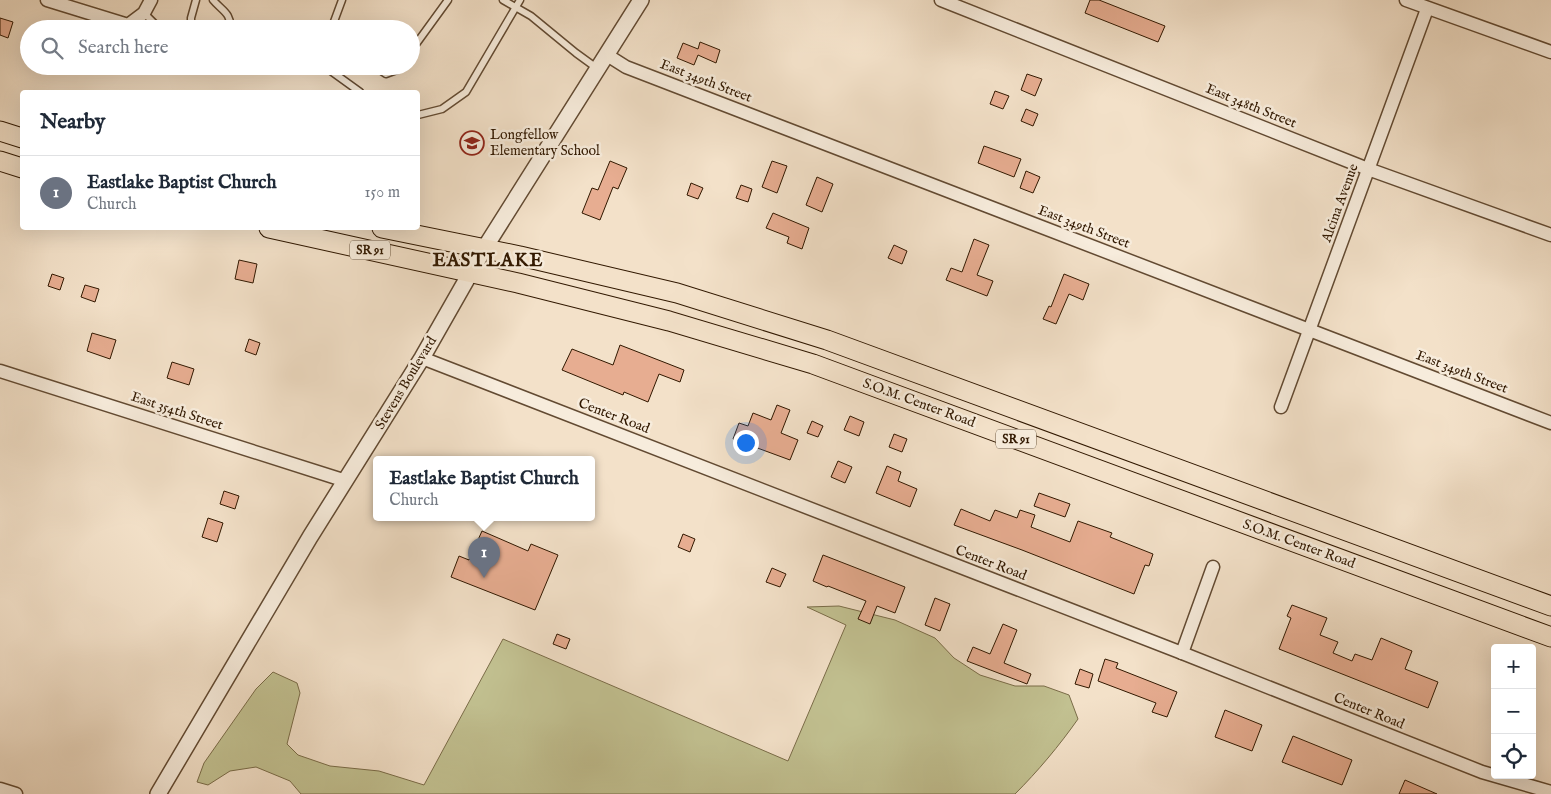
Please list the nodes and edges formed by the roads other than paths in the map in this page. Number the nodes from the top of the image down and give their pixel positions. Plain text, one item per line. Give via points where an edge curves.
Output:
1 (47, 0) edge
2 (151, 0) edge
3 (196, 0) edge
4 (213, 0) edge
5 (342, 0) edge
6 (448, 0) edge
7 (503, 0) edge
8 (520, 0) edge
9 (641, 0) edge
10 (941, 0) edge
11 (1406, 0) edge
12 (516, 7) junction
13 (1428, 9) junction
14 (144, 14) junction
15 (112, 20) edge
16 (135, 20) edge
17 (150, 20) edge
18 (191, 20) edge
19 (230, 20) edge
20 (335, 20) edge
21 (420, 39) edge
22 (1551, 52) edge
23 (607, 55) junction
24 (598, 69) junction
25 (336, 75) edge
26 (357, 90) edge
27 (420, 114) edge
28 (0, 131) edge
29 (20, 137) edge
30 (0, 161) edge
31 (20, 167) edge
32 (1368, 169) junction
33 (278, 230) edge
34 (392, 230) edge
35 (1551, 235) edge
36 (484, 249) junction
37 (471, 273) junction
38 (1309, 330) junction
39 (422, 358) junction
40 (0, 371) edge
41 (1281, 407) dead end
42 (1551, 423) edge
43 (346, 480) junction
44 (1213, 567) dead end
45 (1551, 606) edge
46 (1551, 637) edge
47 (1182, 653) junction
48 (0, 789) edge
49 (1551, 792) edge
50 (16, 794) edge
51 (158, 794) edge

1 - 15 street
2 - 14 street
3 - 18 lane
4 - 19 lane
5 - 20 lane
6 - 21 lane
7 - 12 lane
8 - 12 lane
9 - 23 street, Stevens Boulevard
10 - 32 street, East 348th Street
11 - 13 street
12 - 24 lane
12 - 27 lane via 466,92 442,109
13 - 22 street
13 - 32 street, Alcina Avenue
14 - 16 street
14 - 17 lane
23 - 24 street, Stevens Boulevard
23 - 38 street, East 349th Street via 626,67
24 - 36 street, Stevens Boulevard
25 - 26 lane
28 - 29 main road
30 - 31 main road
32 - 35 street, East 348th Street
32 - 38 street, Alcina Avenue
33 - 37 main road, S.O.M. Center Road / SR 91
34 - 36 main road, S.O.M. Center Road / SR 91
36 - 37 street, Stevens Boulevard
36 - 45 main road, S.O.M. Center Road / SR 91 via 677,293 827,340
37 - 39 street, Stevens Boulevard
37 - 46 main road, S.O.M. Center Road / SR 91 via 669,321 813,364
38 - 41 street, Alcina Avenue
38 - 42 street, East 349th Street
39 - 43 street, Stevens Boulevard
39 - 47 street, Center Road
40 - 43 street, East 354th Street
43 - 51 street, Stevens Boulevard
44 - 47 street
47 - 49 street, Center Road via 1482,772
48 - 50 street

